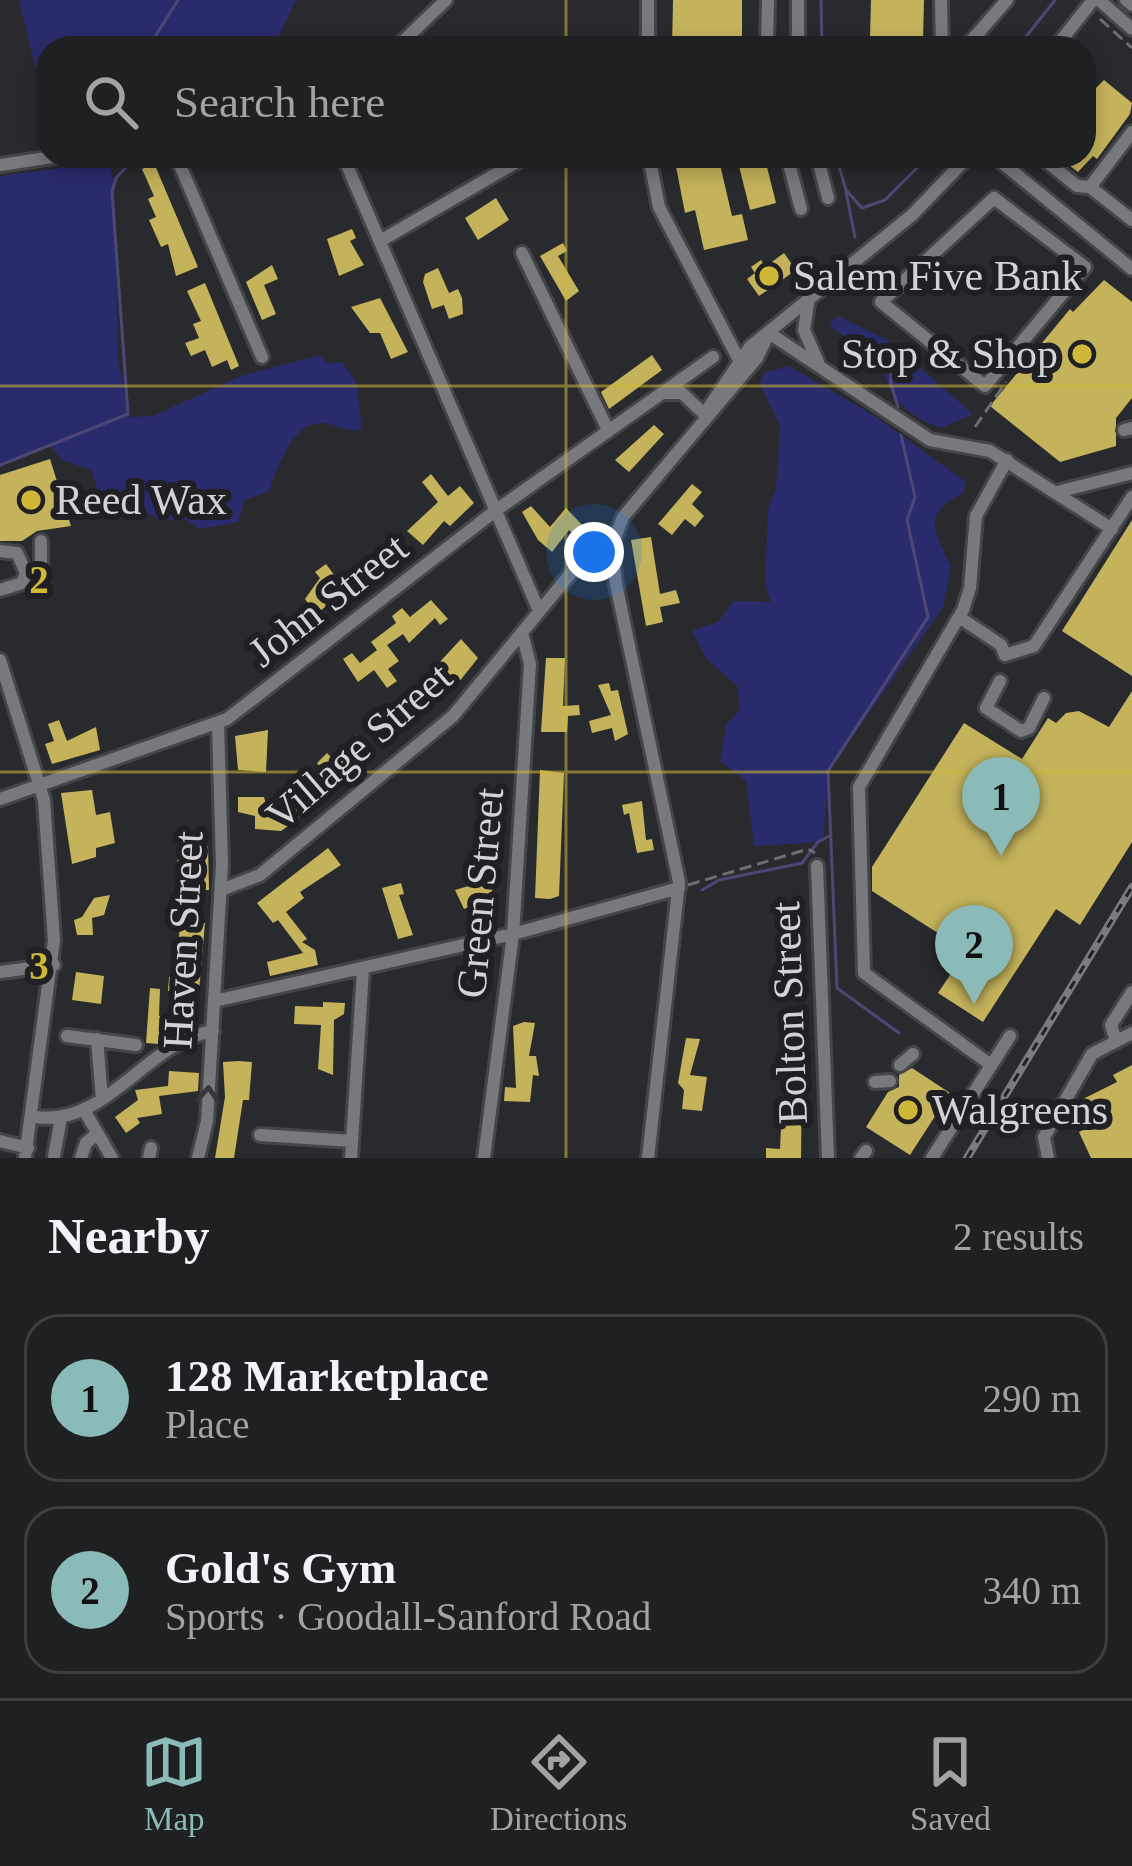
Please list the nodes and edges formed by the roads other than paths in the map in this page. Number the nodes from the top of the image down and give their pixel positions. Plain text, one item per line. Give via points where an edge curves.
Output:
1 (446, 0) edge
2 (648, 0) edge
3 (768, 0) edge
4 (798, 0) edge
5 (941, 0) edge
6 (1006, 0) edge
7 (1096, 0) edge
8 (1132, 29) edge
9 (408, 36) edge
10 (648, 36) edge
11 (767, 36) edge
12 (798, 36) edge
13 (942, 36) edge
14 (975, 36) edge
15 (1065, 36) edge
16 (1132, 132) edge
17 (36, 160) edge
18 (0, 165) edge
19 (181, 168) edge
20 (348, 168) edge
21 (506, 168) edge
22 (651, 168) edge
23 (790, 168) edge
24 (820, 168) edge
25 (957, 168) edge
26 (1009, 168) edge
27 (1055, 168) edge
28 (1090, 187) junction
29 (827, 198) dead end
30 (801, 209) dead end
31 (1132, 220) edge
32 (380, 241) junction
33 (522, 254) dead end
34 (1132, 269) edge
35 (897, 281) joint
36 (811, 295) junction
37 (769, 333) junction
38 (262, 357) dead end
39 (713, 357) dead end
40 (740, 360) junction
41 (823, 368) junction
42 (664, 392) junction
43 (704, 414) junction
44 (608, 430) junction
45 (1007, 460) junction
46 (1132, 473) edge
47 (1057, 492) junction
48 (1132, 497) edge
49 (495, 511) junction
50 (1112, 529) junction
51 (41, 541) dead end
52 (612, 547) junction
53 (0, 551) edge
54 (26, 573) junction
55 (0, 590) edge
56 (539, 611) junction
57 (959, 617) junction
58 (522, 633) junction
59 (0, 660) edge
60 (1000, 680) dead end
61 (1044, 698) dead end
62 (218, 724) junction
63 (40, 787) junction
64 (0, 799) edge
65 (813, 855) road end
66 (679, 888) junction
67 (220, 890) junction
68 (513, 934) junction
69 (54, 965) junction
70 (363, 970) junction
71 (0, 972) edge
72 (1132, 992) edge
73 (214, 1001) junction
74 (1127, 1007) edge
75 (213, 1030) junction
76 (1132, 1033) edge
77 (67, 1036) dead end
78 (1010, 1036) dead end
79 (97, 1040) junction
80 (1116, 1041) junction
81 (136, 1045) dead end
82 (889, 1051) dead end
83 (905, 1060) dead end
84 (991, 1064) junction
85 (890, 1081) dead end
86 (875, 1082) dead end
87 (102, 1099) junction
88 (84, 1110) junction
89 (34, 1117) junction
90 (61, 1118) junction
91 (98, 1134) junction
92 (260, 1135) dead end
93 (0, 1141) edge
94 (352, 1141) junction
95 (26, 1153) edge
96 (54, 1156) edge
97 (81, 1158) edge
98 (112, 1158) edge
99 (198, 1158) edge
100 (351, 1158) edge
101 (484, 1158) edge
102 (648, 1158) edge
103 (828, 1158) edge
104 (932, 1158) edge
105 (1048, 1158) edge

1 - 9 street
2 - 10 street
3 - 11 street
4 - 12 street
5 - 13 street
6 - 14 street
7 - 8 street
7 - 15 street
16 - 28 street
17 - 18 street
19 - 38 street
20 - 32 street
21 - 32 street
22 - 40 street via 659,206
23 - 30 street
24 - 29 street
25 - 36 street
26 - 34 street
27 - 28 street
28 - 31 street
32 - 49 street
33 - 44 street
35 - 35 street via 994,198 1085,267 986,386 882,307
36 - 37 street
36 - 41 street via 804,330
37 - 40 street, Village Street
37 - 41 street
37 - 43 street, Village Street via 757,358
39 - 42 street, John Street
40 - 43 street, Village Street
41 - 45 street via 944,445 984,448
42 - 43 street via 682,393
42 - 44 street, John Street
43 - 52 street, Village Street via 628,509
44 - 49 street, John Street
45 - 47 street
45 - 57 street via 976,516 970,588
46 - 47 street
47 - 50 street
48 - 50 street
49 - 56 street
49 - 62 street, John Street
50 - 57 street via 1034,646 1005,655
51 - 54 street via 41,566
52 - 56 street, Village Street via 587,556
52 - 66 street
53 - 54 street via 19,554
54 - 55 street
56 - 58 street, Village Street
57 - 84 street via 859,787 862,965 871,981
58 - 67 street, Village Street via 444,724 260,874
58 - 68 street, Green Street via 530,664
59 - 63 street
60 - 61 street via 986,708 1021,731
62 - 63 street, John Street
62 - 67 street, Haven Street
63 - 64 street, John Street
63 - 69 street
65 - 103 street, Bolton Street
66 - 68 street
66 - 102 street
67 - 73 street, Haven Street
68 - 70 street
68 - 101 street, Green Street
69 - 71 street
69 - 89 street
70 - 73 street
70 - 94 street
72 - 74 street
73 - 75 street, Haven Street
74 - 80 street via 1111,1026
75 - 87 street via 190,1037
99 -> 75 street, Haven Street
76 - 80 street
77 - 79 street
78 - 84 street
79 - 81 street
79 - 87 street
80 - 105 street via 1090,1058 1043,1139
82 - 83 street
84 - 104 street
85 - 86 street
87 - 88 street
88 - 90 street
88 - 91 street
89 - 90 street
89 - 95 street
90 - 96 street
91 - 97 street
91 - 98 street
92 - 94 street
93 - 95 street
94 - 100 street

